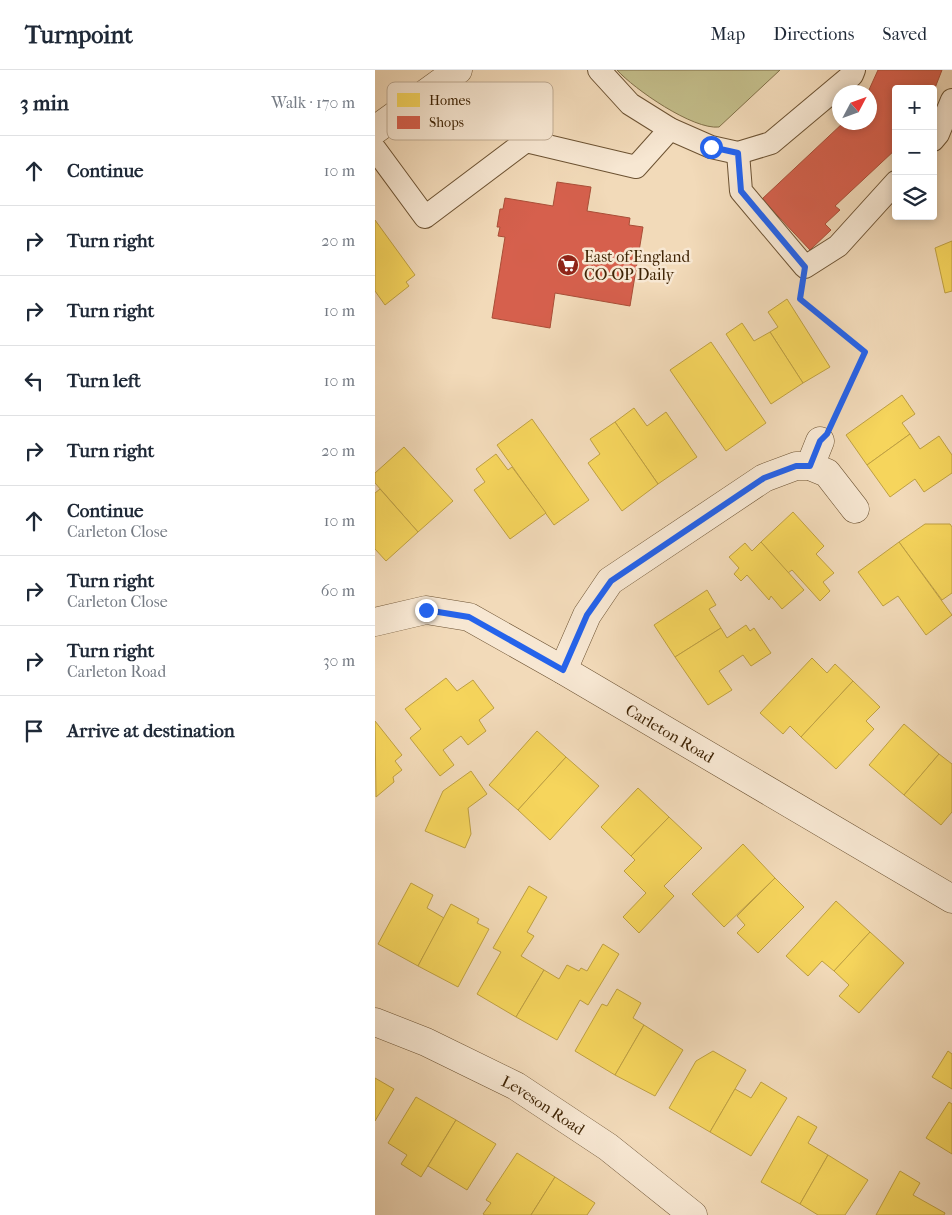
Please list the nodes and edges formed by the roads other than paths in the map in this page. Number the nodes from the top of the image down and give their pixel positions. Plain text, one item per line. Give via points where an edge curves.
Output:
1 (458, 70) edge
2 (599, 70) edge
3 (854, 70) edge
4 (441, 82) edge
5 (952, 100) edge
6 (387, 121) edge
7 (670, 129) junction
8 (375, 130) edge
9 (937, 135) edge
10 (375, 149) edge
11 (738, 153) junction
12 (892, 186) edge
13 (820, 441) road end
14 (810, 466) junction
15 (855, 509) dead end
16 (375, 622) edge
17 (563, 670) junction
18 (952, 899) edge
19 (375, 1022) edge
20 (693, 1215) edge

1 - 4 street
2 - 7 lane via 630,104
3 - 11 lane via 771,143
5 - 9 lane
6 - 8 street
7 - 10 lane via 635,167 526,141 425,217
7 - 11 lane via 711,147
11 - 12 lane via 741,191 805,267 838,246
13 - 14 street
14 - 15 street via 827,473
14 - 17 street via 796,466 764,478 611,581 587,615
16 - 17 street, Carleton Road via 426,610 469,617
17 - 18 street, Carleton Road
19 - 20 street, Leveson Road via 426,1042 516,1086 608,1148

